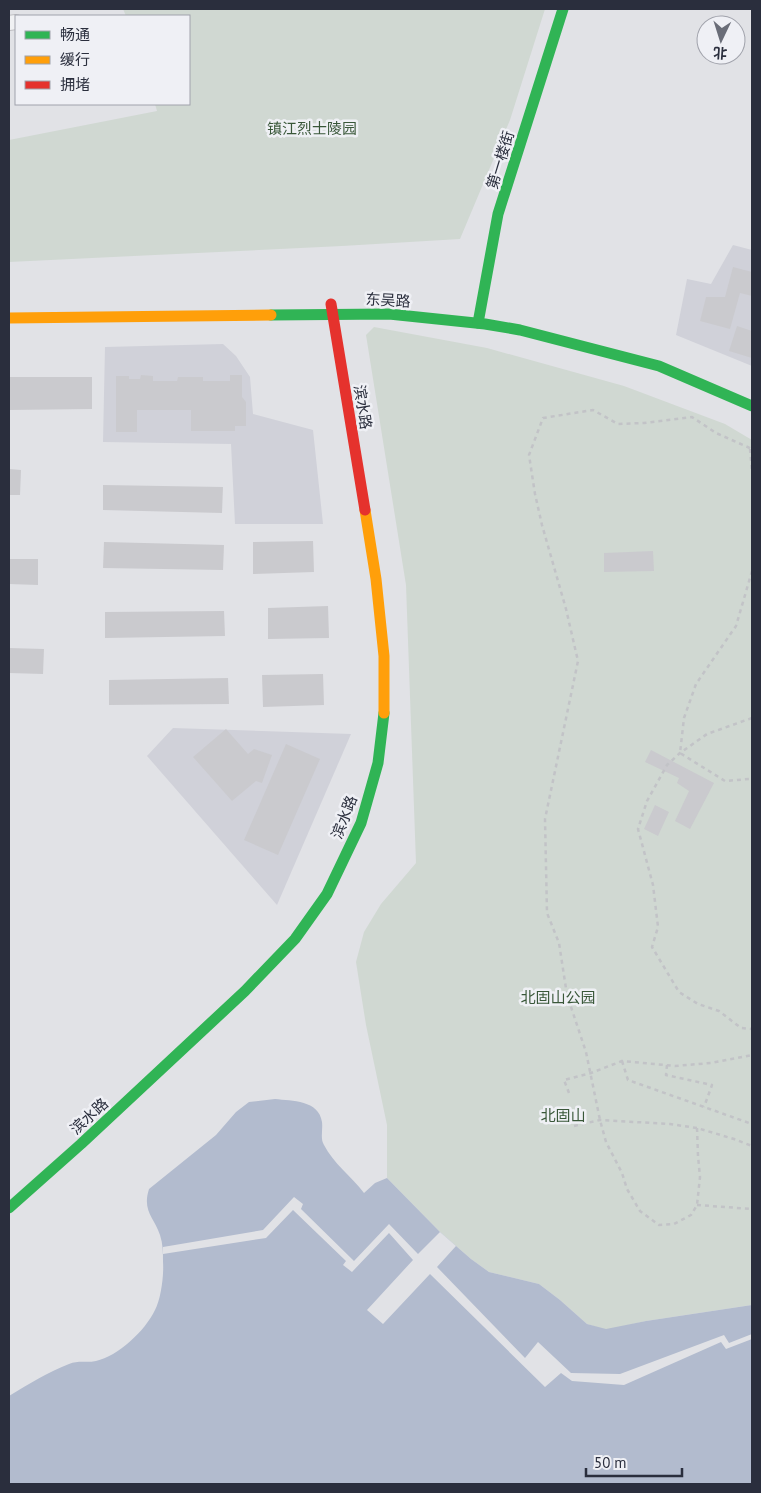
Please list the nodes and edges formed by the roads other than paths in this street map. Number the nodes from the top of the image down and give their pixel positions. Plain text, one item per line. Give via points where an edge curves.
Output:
1 (563, 9) edge
2 (9, 308) edge
3 (332, 309) junction
4 (9, 318) edge
5 (479, 318) junction
6 (752, 394) edge
7 (752, 406) edge
8 (9, 1208) edge

1 - 5 main road, 第一楼街 via 498,214
2 - 3 main road, 东吴路
3 - 4 main road, 东吴路
3 - 5 main road, 东吴路 via 390,303
3 - 8 main road, 滨水路 via 376,579 384,656 385,708 378,763 361,823 327,894 295,939 245,991
5 - 6 main road, 东吴路 via 524,320 665,356
5 - 7 main road, 东吴路 via 659,366

